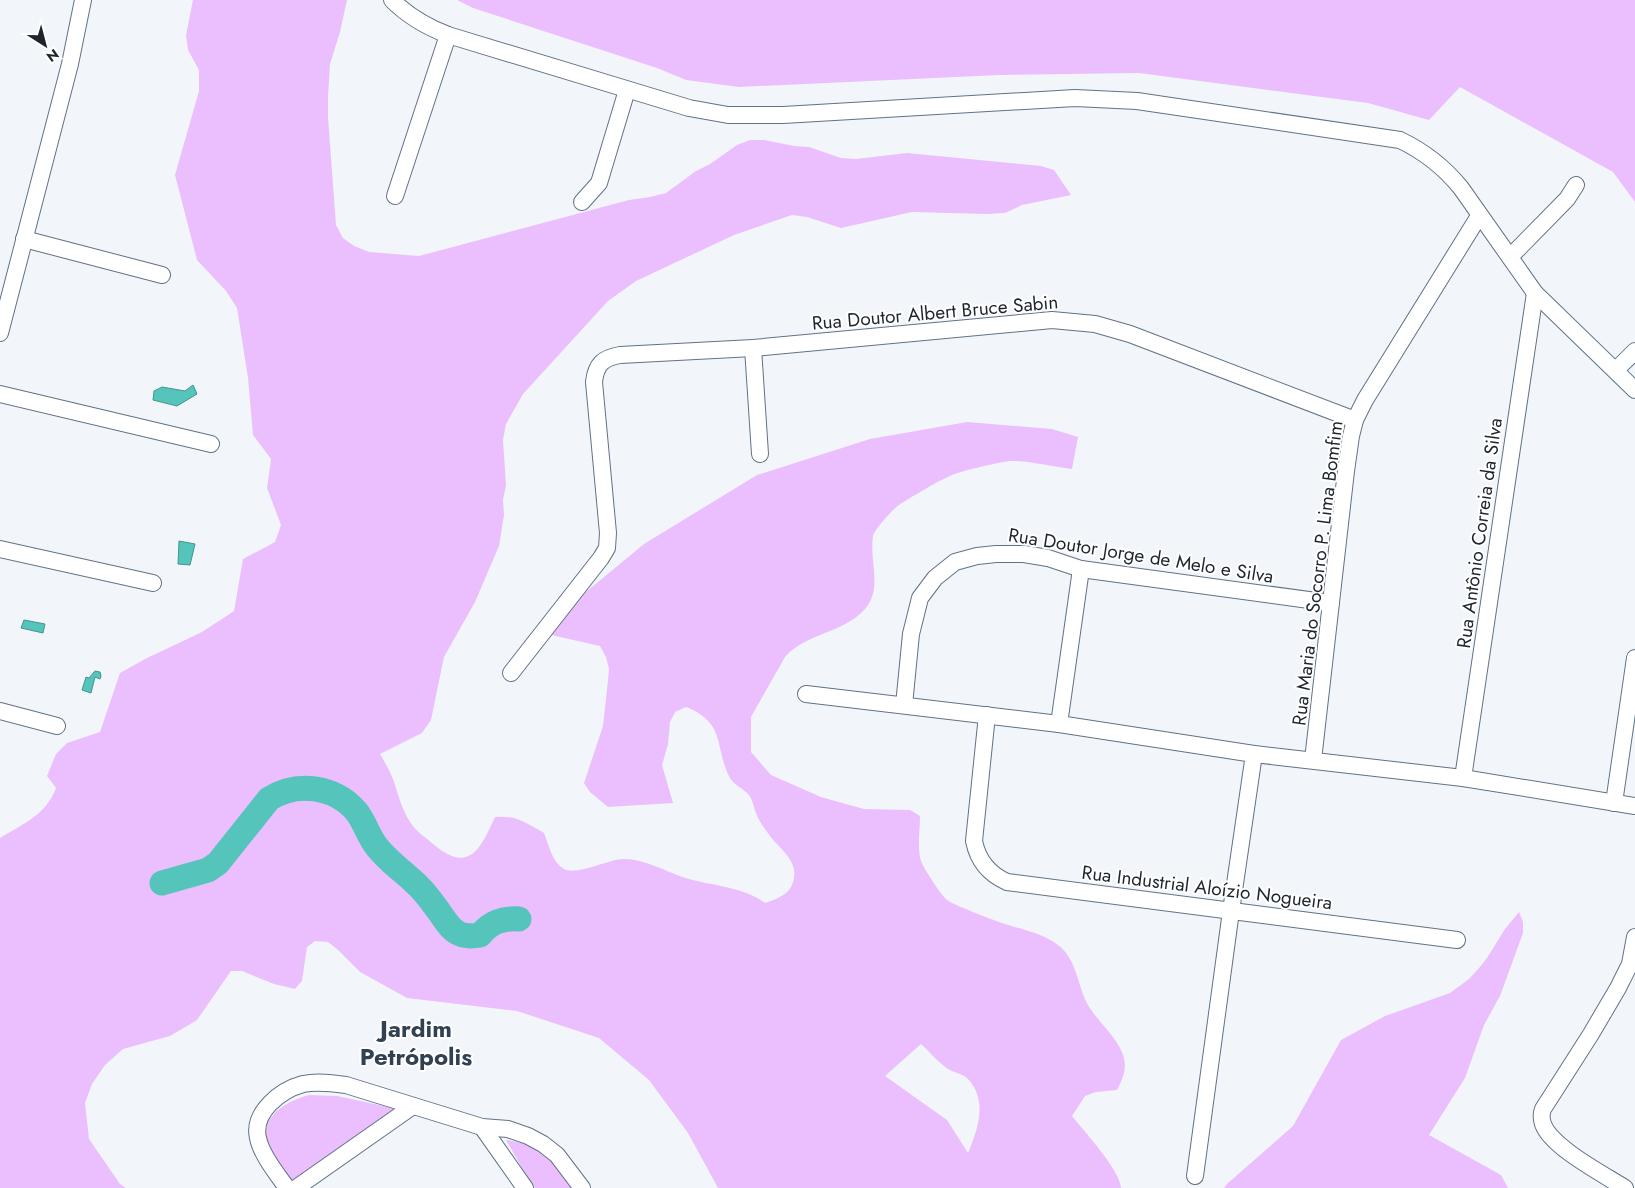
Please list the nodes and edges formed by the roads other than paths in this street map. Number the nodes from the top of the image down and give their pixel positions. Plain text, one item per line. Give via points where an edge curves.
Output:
1 (83, 0) edge
2 (392, 0) edge
3 (448, 36) junction
4 (627, 90) junction
5 (1576, 185) dead end
6 (395, 196) dead end
7 (582, 202) dead end
8 (1479, 216) junction
9 (24, 239) junction
10 (1510, 257) junction
11 (162, 275) dead end
12 (1535, 293) junction
13 (0, 333) edge
14 (753, 348) junction
15 (1635, 351) edge
16 (1616, 370) junction
17 (1635, 390) edge
18 (0, 394) edge
19 (1355, 420) junction
20 (211, 444) dead end
21 (760, 454) dead end
22 (0, 549) edge
23 (1081, 568) junction
24 (153, 583) dead end
25 (1331, 603) junction
26 (1635, 658) edge
27 (511, 674) dead end
28 (806, 694) dead end
29 (904, 705) junction
30 (0, 711) edge
31 (987, 715) junction
32 (1059, 724) junction
33 (57, 726) dead end
34 (1254, 754) junction
35 (1313, 760) junction
36 (1463, 778) junction
37 (1614, 803) junction
38 (1635, 806) edge
39 (1231, 911) junction
40 (1635, 936) edge
41 (1458, 940) dead end
42 (1632, 964) edge
43 (413, 1106) junction
44 (482, 1126) junction
45 (1195, 1176) dead end
46 (287, 1188) edge
47 (296, 1188) edge
48 (526, 1188) edge
49 (582, 1188) edge
50 (1625, 1188) edge

1 - 9 street via 70,64
2 - 3 street via 417,21
3 - 4 street
3 - 6 street
4 - 7 street via 599,183
4 - 8 street via 689,108 728,115 783,115 1075,98 1107,98 1184,108 1400,140 1434,160 1450,174
5 - 10 street via 1567,199
8 - 10 street
8 - 19 street, Rua Maria do Socorro P. Lima Bomfim via 1378,376
9 - 11 street
9 - 13 street
10 - 12 street
12 - 16 street
12 - 36 street, Rua Antônio Correia da Silva
14 - 19 street, Rua Doutor Albert Bruce Sabin via 1023,322 1073,321 1130,334
14 - 21 street
14 - 27 street, Rua Doutor Albert Bruce Sabin via 620,355 603,360 598,366 594,382 608,533 606,548
15 - 16 street
16 - 17 street
18 - 20 street
19 - 25 street, Rua Maria do Socorro P. Lima Bomfim
22 - 24 street
23 - 25 street, Rua Doutor Jorge de Melo e Silva
23 - 29 street, Rua Doutor Jorge de Melo e Silva via 1024,554 996,554 955,562 934,578 920,598 911,634
23 - 32 street
25 - 35 street, Rua Maria do Socorro P. Lima Bomfim
26 - 37 street
28 - 29 street
29 - 31 street
30 - 33 street
31 - 32 street
31 - 39 street, Rua Industrial Aloízio Nogueira via 974,841 978,856 995,876 1007,882
32 - 34 street
34 - 35 street
34 - 39 street
35 - 36 street
36 - 37 street
37 - 38 street
39 - 41 street, Rua Industrial Aloízio Nogueira
39 - 45 street
40 - 42 street
42 - 50 street via 1542,1109 1541,1116 1543,1125 1559,1145
43 - 44 street
43 - 46 street via 346,1085 326,1083 303,1084 274,1100 261,1114 257,1136
43 - 47 street
44 - 48 street
44 - 49 street via 508,1129 543,1144 563,1162

